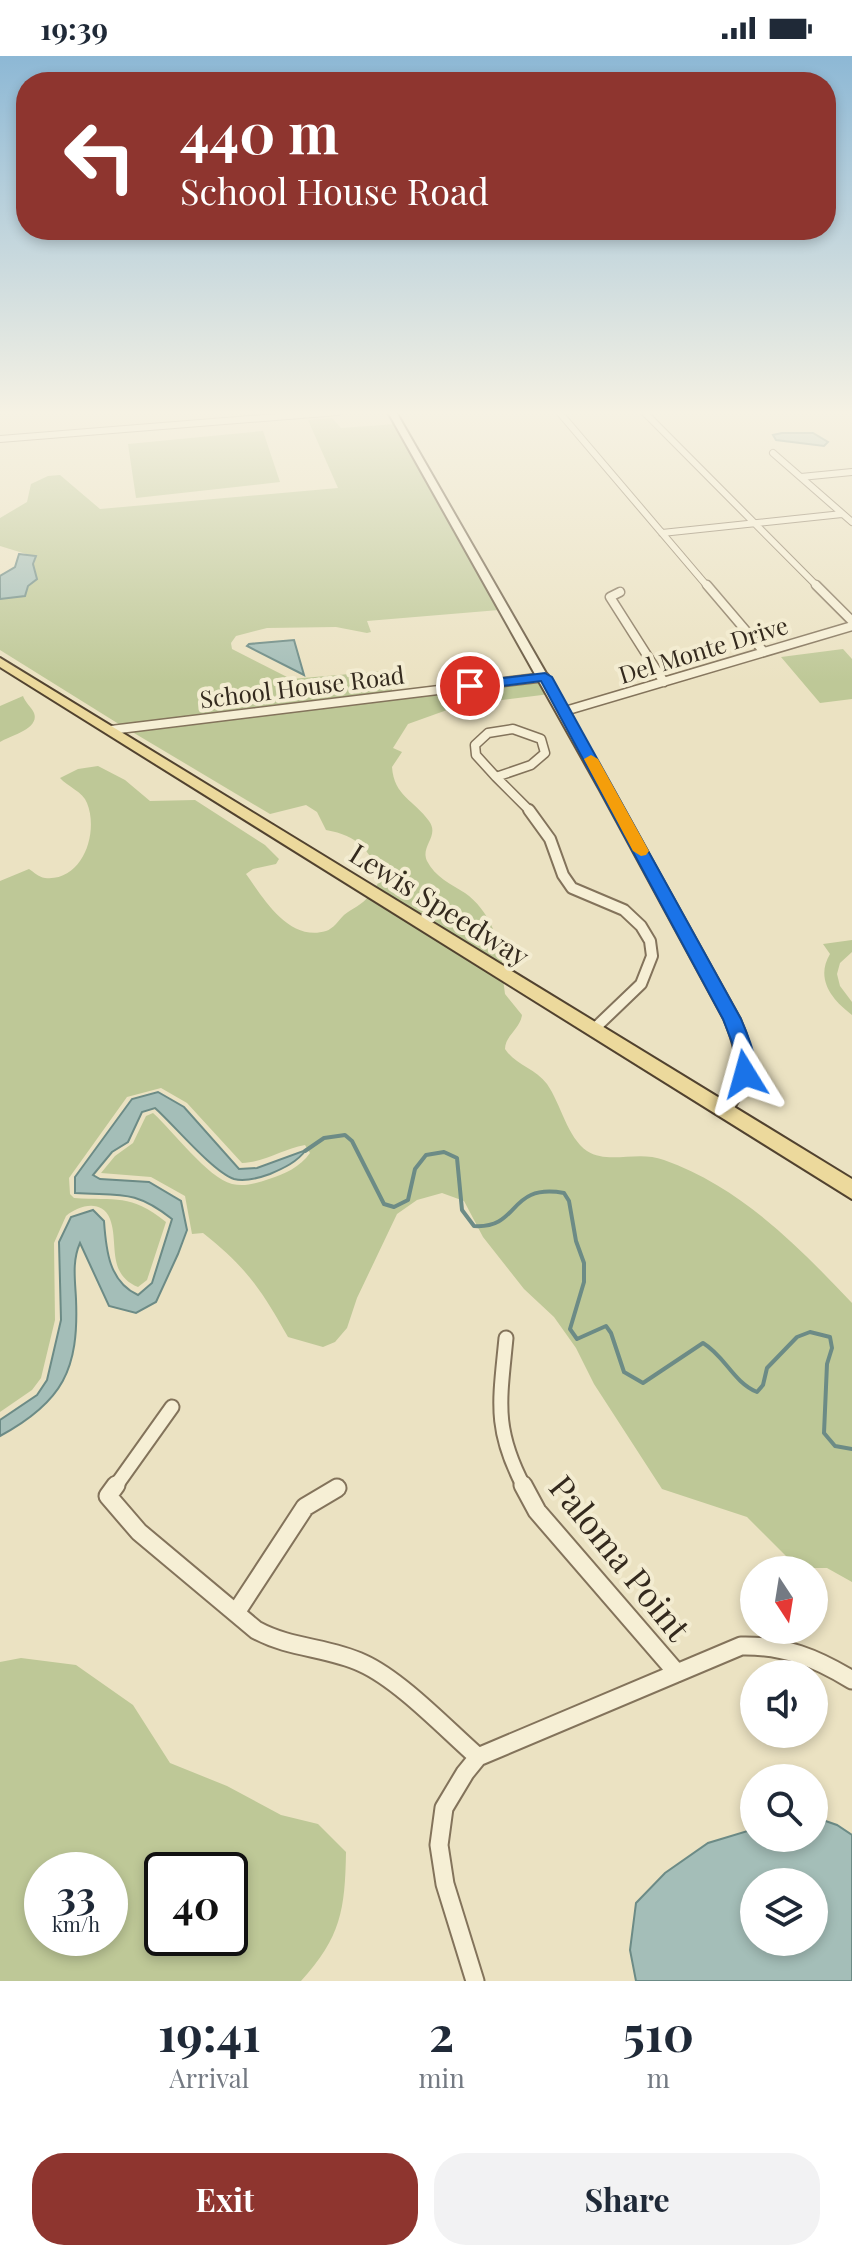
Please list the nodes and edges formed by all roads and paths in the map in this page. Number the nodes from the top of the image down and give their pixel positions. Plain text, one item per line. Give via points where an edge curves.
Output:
1 (442, 502) edge
2 (635, 502) edge
3 (732, 502) edge
4 (829, 502) edge
5 (842, 514) junction
6 (852, 522) edge
7 (753, 523) junction
8 (662, 533) junction
9 (620, 592) dead end
10 (852, 624) edge
11 (764, 652) junction
12 (0, 662) edge
13 (545, 677) junction
14 (664, 682) junction
15 (565, 711) junction
16 (111, 730) junction
17 (496, 777) junction
18 (593, 1030) junction
19 (724, 1109) junction
20 (852, 1190) edge
21 (506, 1338) dead end
22 (172, 1407) dead end
23 (337, 1488) dead end
24 (237, 1611) junction
25 (677, 1673) junction
26 (852, 1680) edge
27 (478, 1757) junction
28 (475, 1981) edge

1 - 13 street
2 - 8 street
3 - 7 street
4 - 5 street
5 - 6 street
5 - 7 street
7 - 8 street
7 - 10 street
8 - 11 street
9 - 14 street via 610,597
10 - 11 street, Del Monte Drive
11 - 14 street, Del Monte Drive
12 - 16 main road, Lewis Speedway
13 - 15 street
13 - 16 street, School House Road
14 - 15 street, Del Monte Drive
15 - 19 street via 739,1034 745,1074
16 - 18 main road, Lewis Speedway
17 - 17 street via 476,755 481,736 513,729 545,743 538,762
17 - 18 street via 545,828 574,890 618,907 647,934 654,954 646,976
18 - 19 main road, Lewis Speedway
19 - 20 main road, Lewis Speedway
21 - 25 street, Paloma Point via 499,1418 510,1460 537,1511
22 - 24 street via 108,1496 139,1532
23 - 24 street via 305,1507
24 - 27 street via 278,1642 361,1662 386,1677
25 - 26 street via 741,1646 772,1644 807,1653
25 - 27 street
27 - 28 street via 455,1783 439,1827 444,1876

